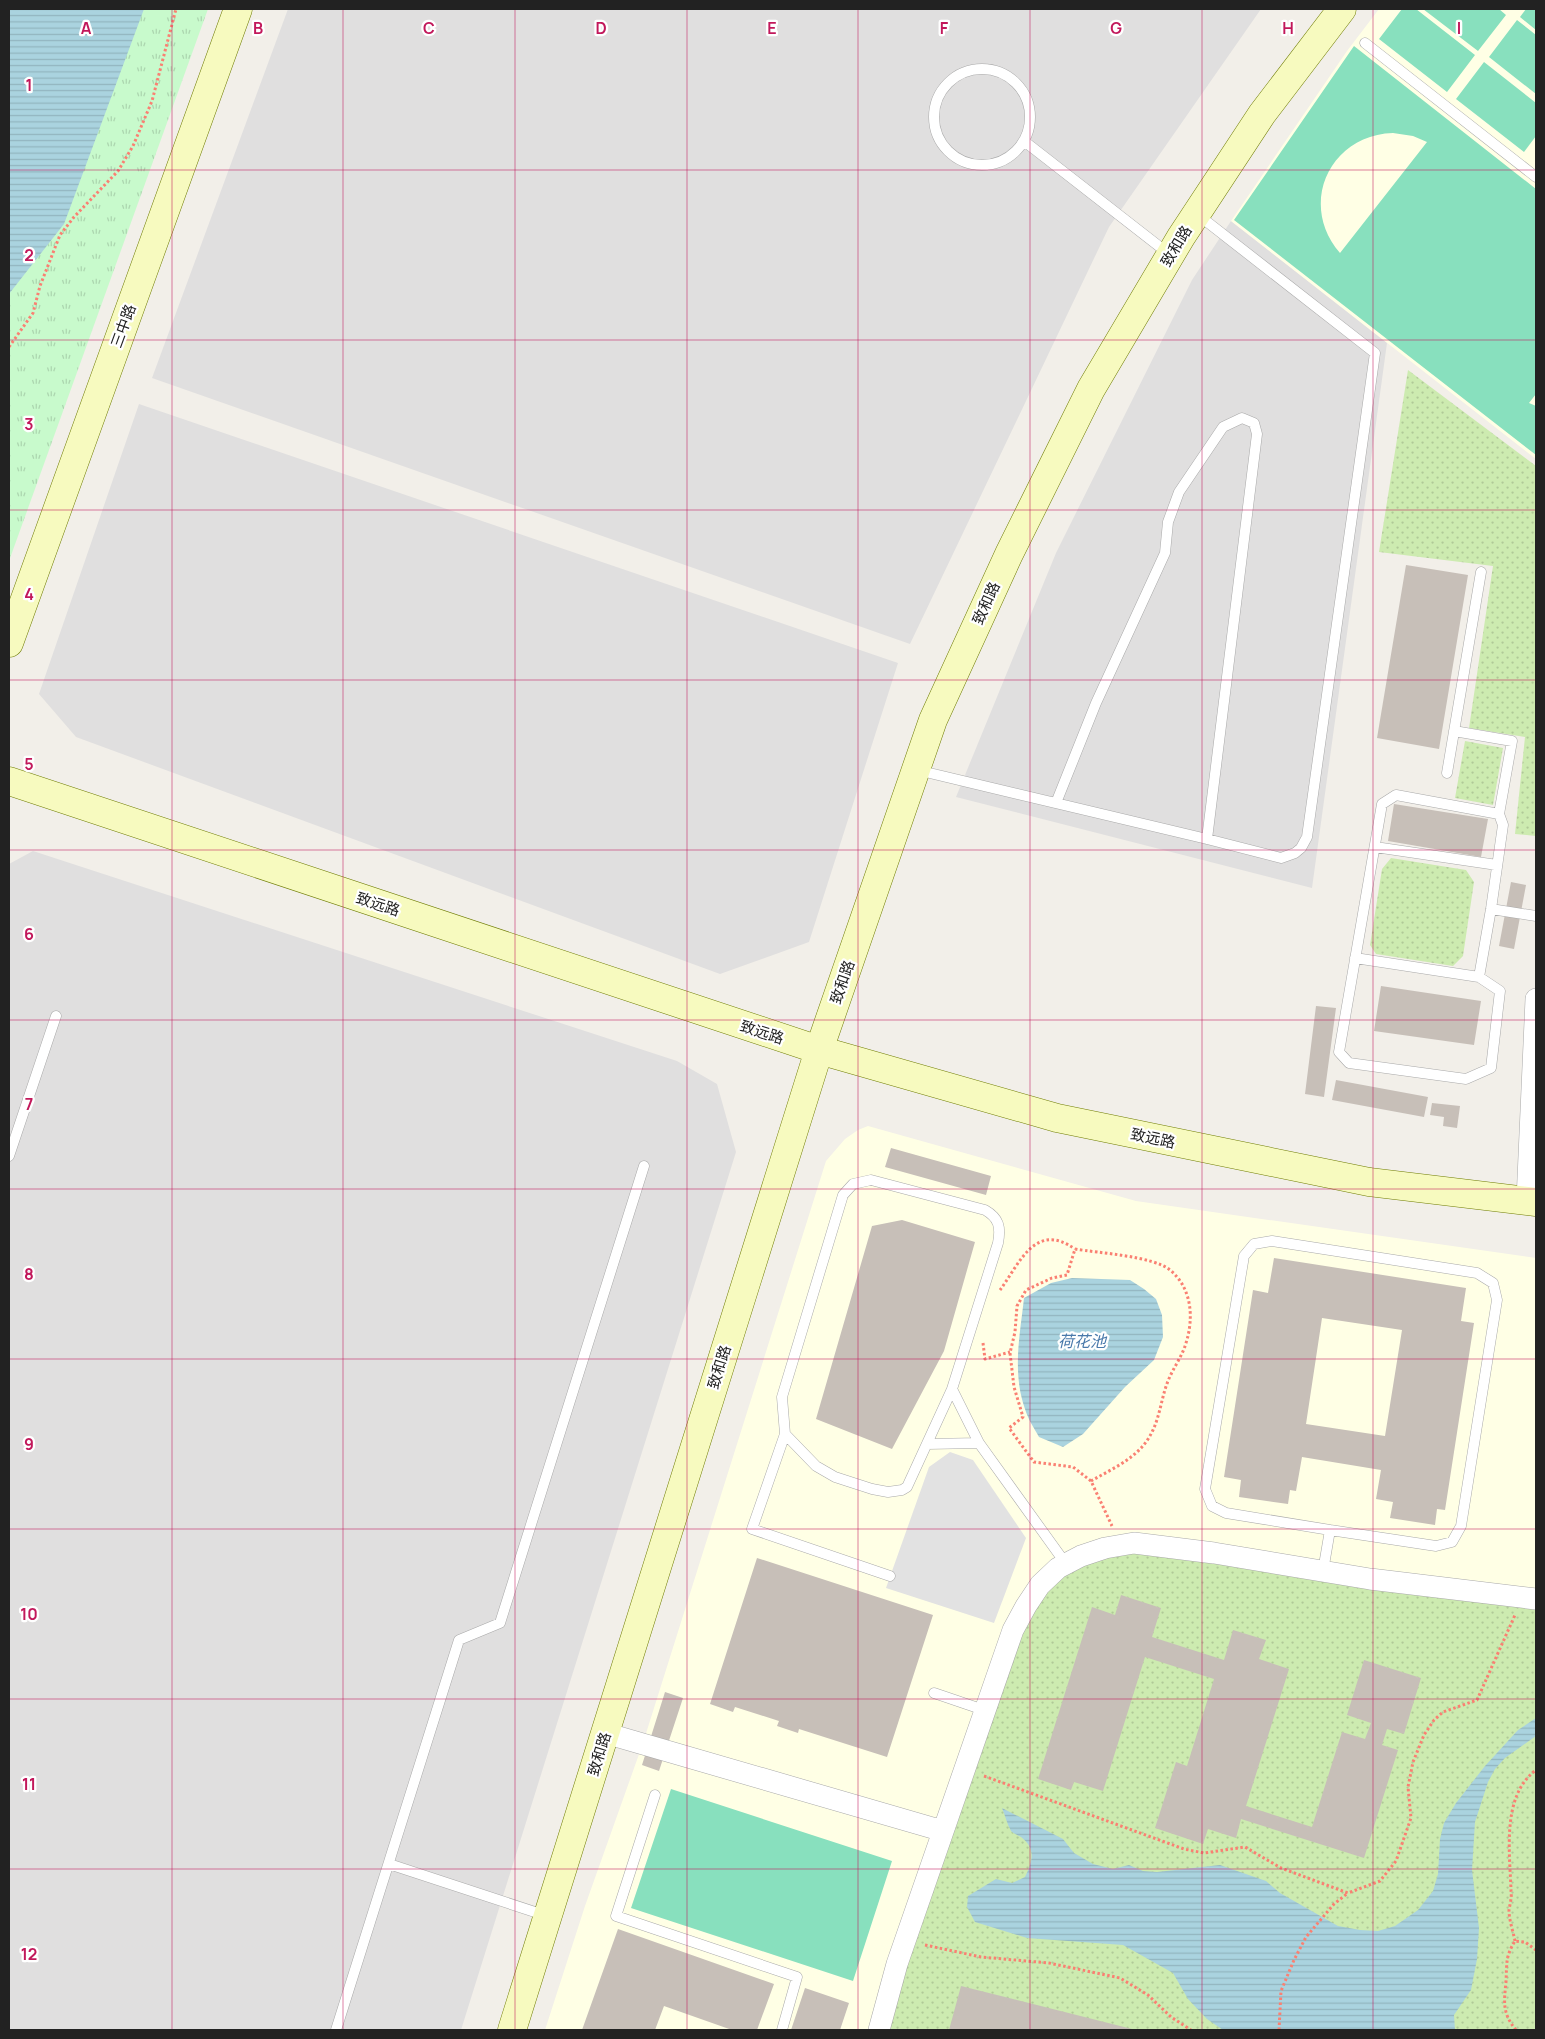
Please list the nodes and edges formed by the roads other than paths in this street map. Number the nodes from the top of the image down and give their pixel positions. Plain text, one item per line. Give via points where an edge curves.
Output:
1 (238, 9) edge
2 (1342, 9) edge
3 (1365, 43) dead end
4 (1024, 141) junction
5 (1536, 177) edge
6 (1196, 213) junction
7 (1170, 255) junction
8 (1481, 572) dead end
9 (9, 643) edge
10 (1454, 731) junction
11 (916, 770) junction
12 (1447, 773) dead end
13 (9, 782) edge
14 (1056, 803) junction
15 (1499, 814) junction
16 (1207, 839) junction
17 (1375, 846) junction
18 (1497, 866) junction
19 (1491, 909) junction
20 (1536, 916) edge
21 (1355, 958) junction
22 (1479, 977) junction
23 (1536, 999) edge
24 (56, 1016) dead end
25 (818, 1050) junction
26 (9, 1156) edge
27 (644, 1166) dead end
28 (1531, 1202) edge
29 (952, 1389) junction
30 (784, 1434) junction
31 (979, 1443) junction
32 (927, 1444) junction
33 (1330, 1530) junction
34 (1066, 1564) junction
35 (1323, 1571) junction
36 (890, 1576) dead end
37 (1530, 1598) edge
38 (934, 1693) dead end
39 (984, 1710) junction
40 (605, 1733) junction
41 (655, 1795) dead end
42 (943, 1831) junction
43 (389, 1864) junction
44 (548, 1917) junction
45 (336, 2030) edge
46 (512, 2030) edge
47 (782, 2030) edge
48 (879, 2030) edge

1 - 9 main road, 三中路
2 - 6 main road, 致和路 via 1262,114
3 - 5 lane
4 - 4 lane via 1030,125 1030,109 1014,80 984,68 968,70 953,78 942,90 935,104 933,119 944,148 956,158 970,164 1001,162
4 - 7 lane
6 - 7 main road, 致和路
6 - 16 lane via 1375,353 1307,838 1295,853 1281,858
7 - 11 main road, 致和路 via 1091,389 1009,554 933,720
8 - 10 lane
10 - 12 lane
10 - 15 lane via 1512,741
11 - 14 lane
11 - 25 main road, 致和路
13 - 25 main road, 致远路
14 - 16 lane
14 - 16 lane via 1096,704 1165,553 1168,522 1179,492 1223,427 1242,418 1254,422 1257,434
15 - 17 lane via 1396,795 1382,804
15 - 18 lane via 1503,825
17 - 18 lane
17 - 21 lane
18 - 19 lane
19 - 20 lane
19 - 22 lane
21 - 22 lane
21 - 22 lane via 1339,1052 1349,1063 1466,1079 1491,1068 1500,991
23 - 28 street
24 - 26 lane
25 - 28 main road, 致远路 via 1057,1118 1369,1182
25 - 40 main road, 致和路
27 - 43 lane via 500,1623 459,1640
29 - 30 lane via 998,1243 999,1223 985,1210 871,1180 859,1182 843,1195 782,1397
29 - 31 lane
29 - 32 lane
30 - 32 lane via 825,1472 888,1492 907,1487
30 - 36 lane via 752,1530
31 - 32 lane
31 - 34 lane
33 - 33 lane via 1436,1546 1452,1542 1461,1526 1497,1300 1493,1283 1477,1273 1272,1241 1254,1244 1244,1256 1206,1488 1212,1506 1226,1513
33 - 35 lane
34 - 35 street via 1081,1556 1134,1543
34 - 39 street via 1040,1585 1026,1606 1013,1630
35 - 37 street
38 - 39 lane
39 - 42 street
40 - 42 street
40 - 44 main road, 致和路
41 - 47 lane via 616,1916 797,1977
42 - 48 street
43 - 44 lane
43 - 45 lane
44 - 46 main road, 致和路

